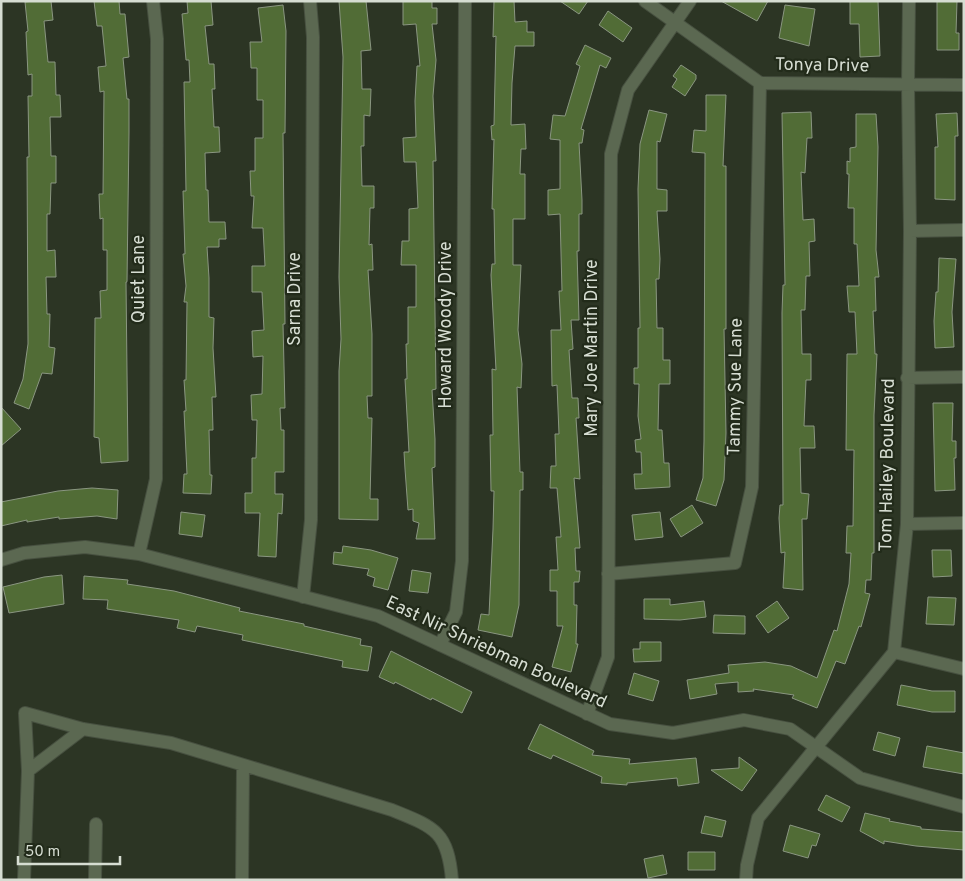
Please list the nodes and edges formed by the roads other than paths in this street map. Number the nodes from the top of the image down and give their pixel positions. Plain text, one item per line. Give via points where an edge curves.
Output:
1 (153, 1) edge
2 (310, 1) edge
3 (465, 1) edge
4 (645, 1) edge
5 (690, 1) edge
6 (909, 1) edge
7 (676, 23) junction
8 (760, 83) junction
9 (964, 84) edge
10 (908, 85) junction
11 (964, 230) edge
12 (910, 231) junction
13 (964, 377) edge
14 (907, 378) junction
15 (964, 522) edge
16 (907, 524) junction
17 (139, 554) junction
18 (1, 560) edge
19 (608, 574) junction
20 (303, 597) junction
21 (440, 645) junction
22 (894, 652) junction
23 (964, 669) edge
24 (587, 714) junction
25 (83, 729) junction
26 (816, 748) junction
27 (243, 766) junction
28 (28, 771) junction
29 (964, 807) edge
30 (96, 824) dead end
31 (24, 880) edge
32 (95, 880) edge
33 (242, 880) edge
34 (452, 880) edge
35 (746, 880) edge

1 - 17 street, Quiet Lane via 157,39 156,479
2 - 20 street, Sarna Drive via 314,37 311,520
3 - 21 street, Howard Woody Drive via 462,561 456,612
4 - 7 street, Tonya Drive
5 - 7 street, Mary Joe Martin Drive
6 - 10 street, Tom Hailey Boulevard
7 - 8 street, Tonya Drive
7 - 19 street, Mary Joe Martin Drive via 628,90 611,154
8 - 10 street, Tonya Drive
8 - 19 street, Tammy Sue Lane via 752,487 735,562
9 - 10 street, Tonya Drive
10 - 12 street, Tom Hailey Boulevard
11 - 12 street
12 - 14 street, Tom Hailey Boulevard
13 - 14 street
14 - 16 street, Tom Hailey Boulevard
15 - 16 street
16 - 22 street, Tom Hailey Boulevard
17 - 18 street, East Nir Shriebman Boulevard via 85,547 24,553
17 - 20 street, East Nir Shriebman Boulevard
19 - 24 street, Mary Joe Martin Drive via 608,657
20 - 21 street, East Nir Shriebman Boulevard via 378,616
21 - 24 street, East Nir Shriebman Boulevard
22 - 23 street
22 - 26 street
24 - 26 street, East Nir Shriebman Boulevard via 610,724 673,733 744,720 790,729
25 - 27 street via 170,743
25 - 28 street
25 - 28 street via 25,713
26 - 29 street, East Nir Shriebman Boulevard via 860,778
26 - 35 street via 758,818 746,865
27 - 33 street
27 - 34 street via 392,810 425,823 441,837 450,856
28 - 31 street
30 - 32 street

